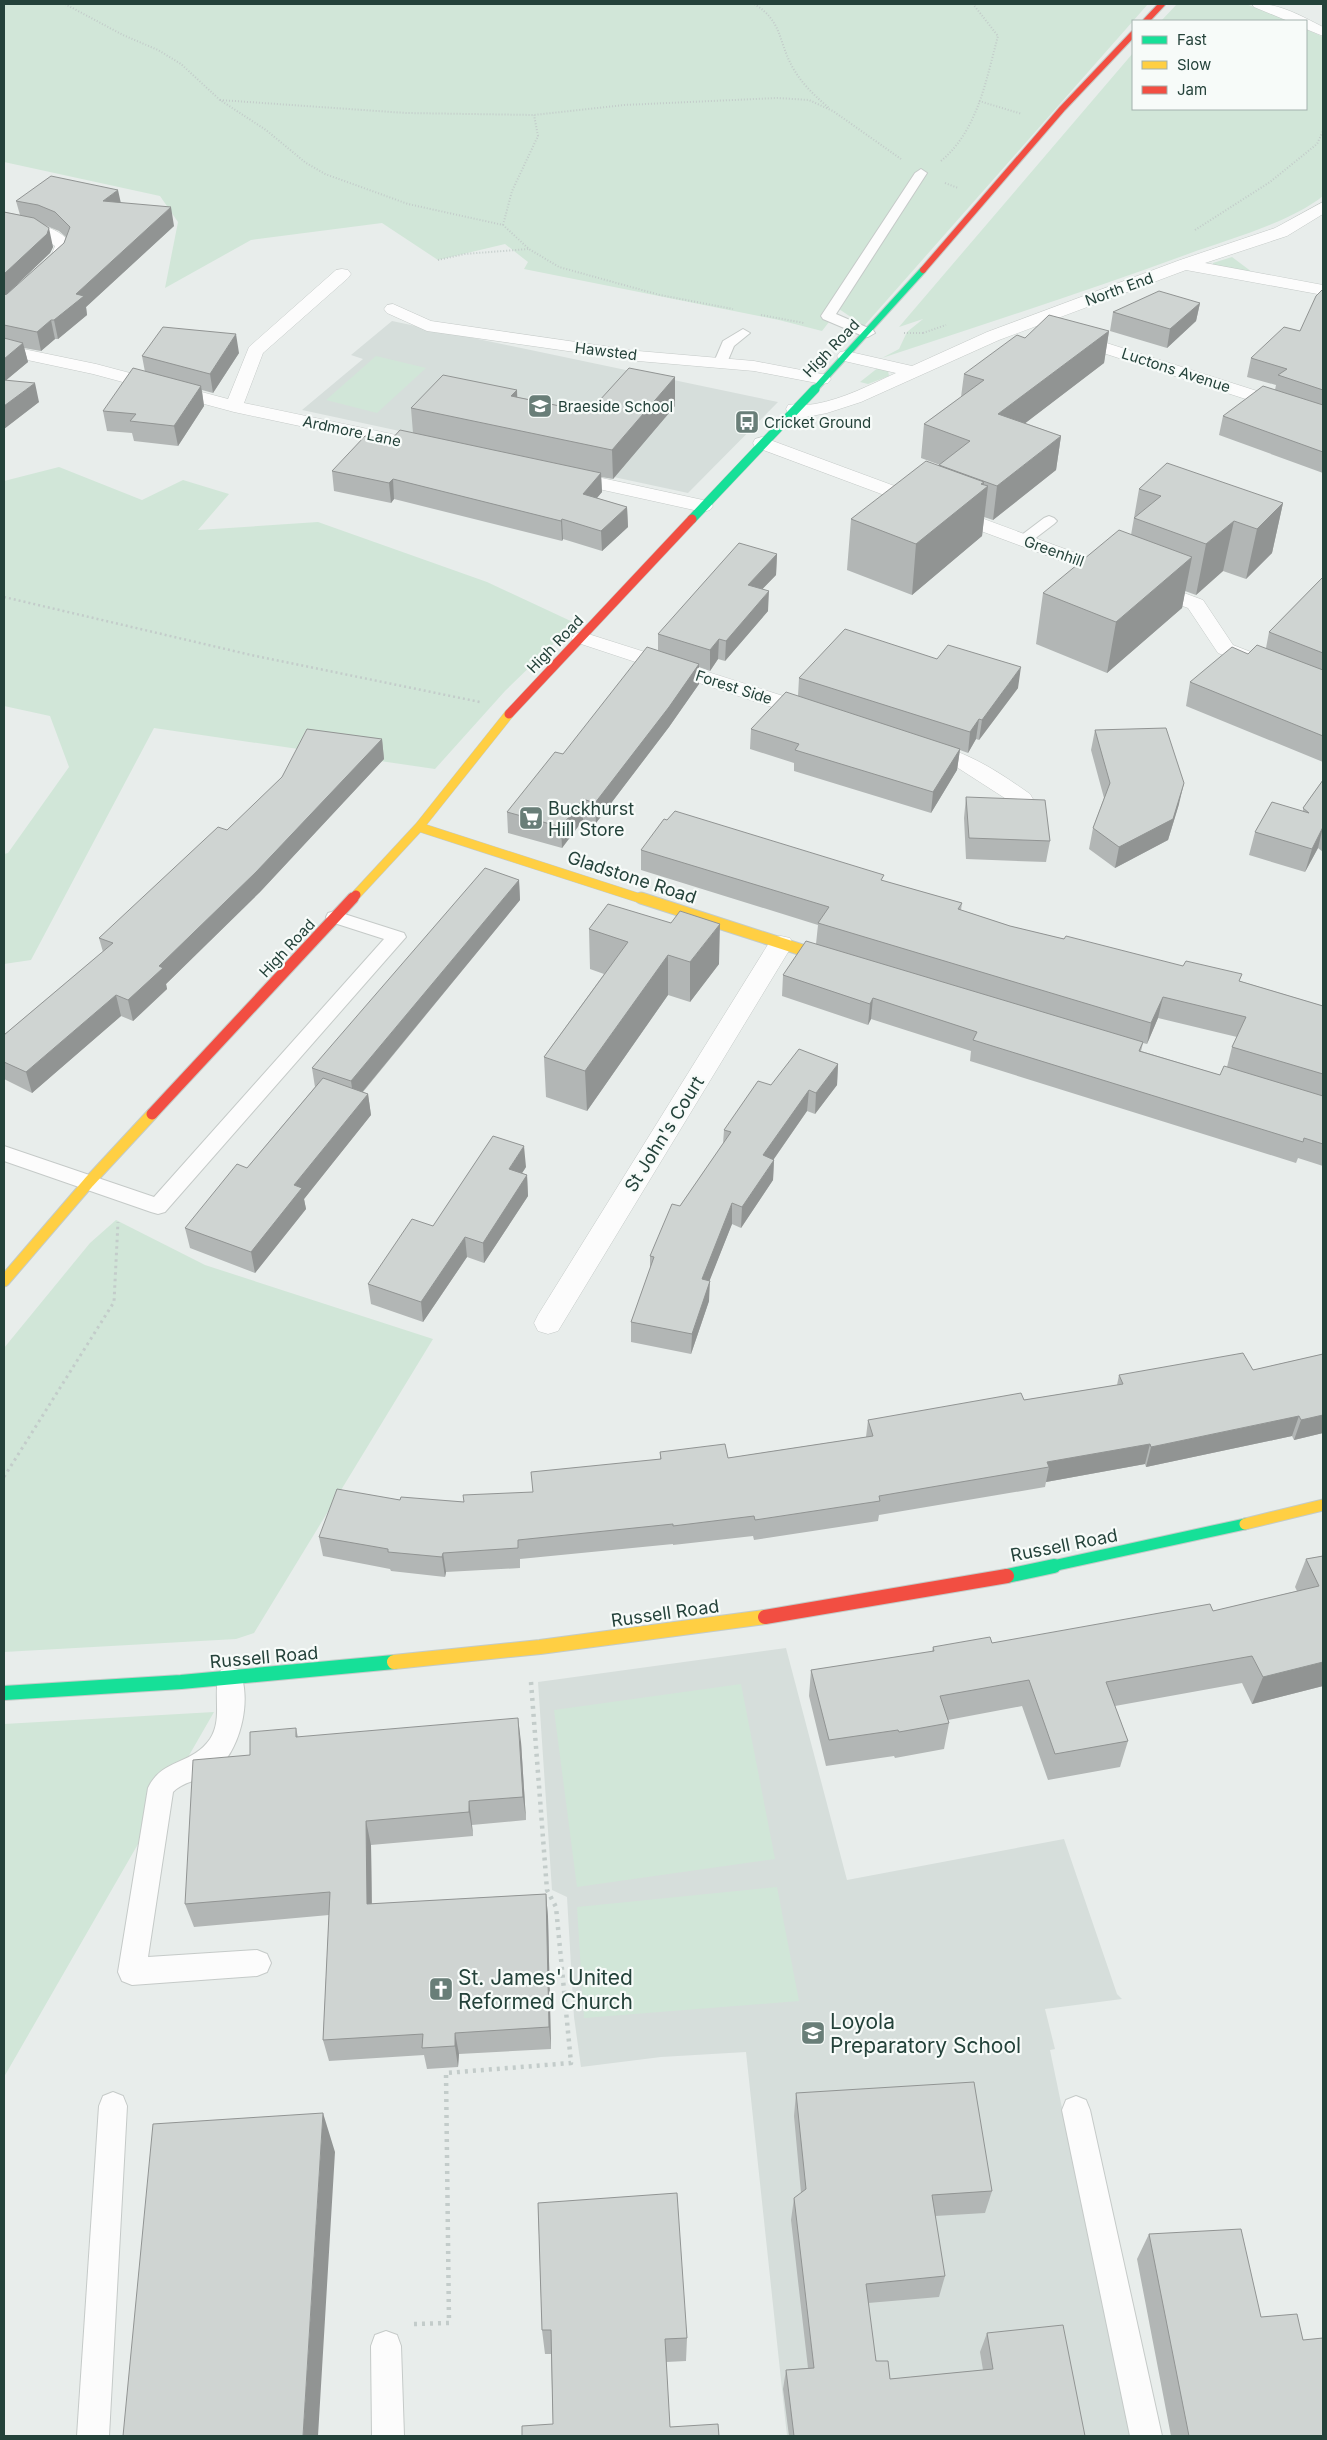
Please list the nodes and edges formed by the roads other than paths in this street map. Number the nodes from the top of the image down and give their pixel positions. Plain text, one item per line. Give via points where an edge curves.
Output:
1 (1162, 4) edge
2 (1259, 4) edge
3 (1147, 20) edge
4 (1298, 20) edge
5 (1307, 24) edge
6 (1323, 32) edge
7 (1132, 35) edge
8 (921, 173) road end
9 (1323, 207) edge
10 (4, 224) edge
11 (1281, 232) junction
12 (1315, 232) dead end
13 (1239, 246) junction
14 (1186, 264) junction
15 (342, 274) dead end
16 (1276, 282) junction
17 (1323, 290) edge
18 (4, 308) edge
19 (393, 309) dead end
20 (1028, 323) junction
21 (743, 333) dead end
22 (868, 333) junction
23 (4, 350) edge
24 (846, 356) junction
25 (721, 362) junction
26 (915, 372) junction
27 (822, 379) junction
28 (234, 406) junction
29 (795, 409) junction
30 (1323, 418) edge
31 (762, 443) junction
32 (449, 451) edge
33 (546, 472) edge
34 (702, 506) junction
35 (1049, 521) dead end
36 (1024, 540) junction
37 (582, 638) junction
38 (1323, 688) edge
39 (832, 719) edge
40 (907, 743) edge
41 (1022, 799) edge
42 (419, 827) junction
43 (335, 917) junction
44 (781, 944) junction
45 (848, 964) edge
46 (4, 1153) edge
47 (89, 1182) junction
48 (4, 1281) edge
49 (548, 1324) dead end
50 (1323, 1505) edge
51 (230, 1678) junction
52 (4, 1693) edge
53 (257, 1963) dead end
54 (112, 2106) dead end
55 (1076, 2110) dead end
56 (399, 2340) road end
57 (93, 2436) edge
58 (388, 2436) edge
59 (1146, 2436) edge

1 - 3 main road
2 - 4 street
5 - 6 street
7 - 22 main road, High Road via 1062,109
8 - 22 lane via 828,316
9 - 11 street, North End
10 - 18 street via 49,233 60,238 64,245 60,256
11 - 12 street
11 - 13 street, North End
13 - 14 street, North End
13 - 16 street via 1246,262
14 - 16 street
14 - 20 street, North End
15 - 28 street via 255,351
16 - 17 street
19 - 25 street, Hawsted via 427,326 638,356
20 - 26 street, North End
20 - 30 street, Luctons Avenue
21 - 25 lane via 728,344
22 - 24 main road, High Road
23 - 28 street, Ardmore Lane via 96,369
24 - 26 street
24 - 27 main road, High Road
25 - 27 street, Hawsted
26 - 29 street, North End via 820,409 801,412
27 - 29 main road, High Road
28 - 32 street, Ardmore Lane
29 - 31 main road, High Road
31 - 34 main road, High Road
31 - 36 street, Greenhill
33 - 34 street
34 - 37 main road, High Road
35 - 36 lane
36 - 38 street, Greenhill via 1196,604 1225,649
37 - 39 street, Forest Side
37 - 42 main road, High Road via 513,709
40 - 41 street via 962,761
42 - 43 main road, High Road
42 - 44 main road, Gladstone Road
43 - 47 main road, High Road
43 - 47 lane via 397,937 158,1206
44 - 45 main road, Gladstone Road
44 - 49 street, St John's Court
46 - 47 lane
47 - 48 main road, High Road
50 - 51 main road, Russell Road via 1081,1561 663,1632 528,1650
51 - 52 main road, Russell Road
51 - 53 lane via 227,1736 199,1767 166,1779 161,1788 132,1972
54 - 57 lane
55 - 59 lane
56 - 58 lane

